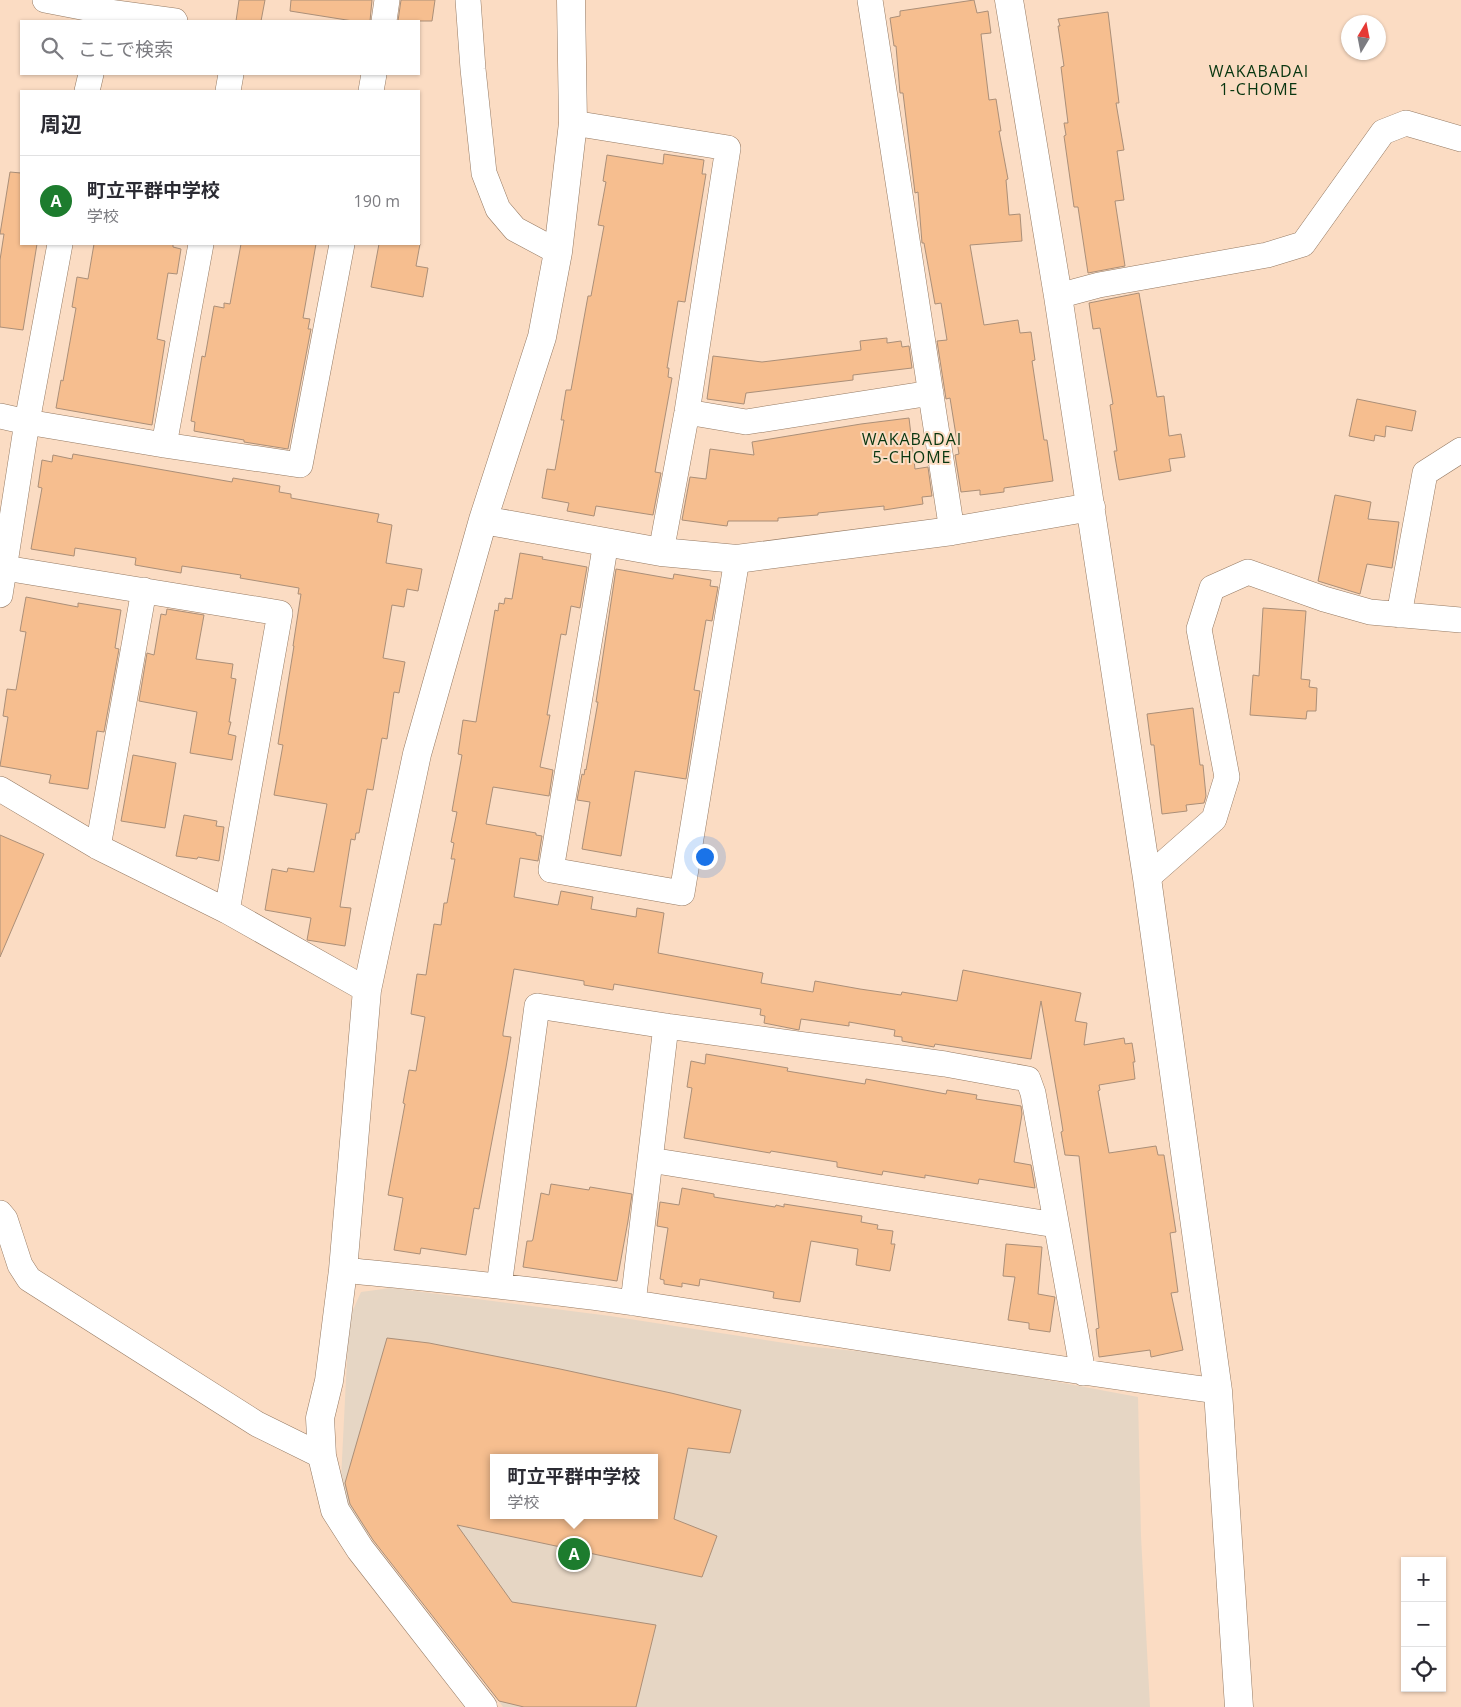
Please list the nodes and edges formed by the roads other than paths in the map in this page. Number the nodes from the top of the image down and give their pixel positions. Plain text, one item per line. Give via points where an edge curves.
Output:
1 (45, 0) edge
2 (387, 0) edge
3 (468, 0) edge
4 (571, 0) edge
5 (870, 0) edge
6 (1009, 0) edge
7 (101, 16) edge
8 (160, 20) edge
9 (384, 20) edge
10 (91, 75) edge
11 (232, 75) edge
12 (374, 75) edge
13 (87, 90) edge
14 (228, 90) edge
15 (371, 90) edge
16 (573, 123) junction
17 (1461, 139) edge
18 (60, 245) edge
19 (200, 245) edge
20 (342, 245) edge
21 (558, 252) junction
22 (1058, 296) junction
23 (931, 393) junction
24 (687, 412) junction
25 (0, 416) edge
26 (27, 422) junction
27 (164, 445) junction
28 (1461, 450) edge
29 (1091, 507) junction
30 (483, 520) junction
31 (952, 531) junction
32 (606, 542) junction
33 (661, 552) junction
34 (738, 559) junction
35 (5, 568) junction
36 (144, 590) junction
37 (0, 595) edge
38 (1399, 615) junction
39 (1461, 620) edge
40 (0, 789) edge
41 (98, 846) junction
42 (1147, 878) junction
43 (227, 910) junction
44 (367, 990) junction
45 (666, 1026) junction
46 (650, 1160) junction
47 (0, 1213) edge
48 (1056, 1226) junction
49 (343, 1270) junction
50 (499, 1286) junction
51 (633, 1303) junction
52 (1082, 1373) junction
53 (1218, 1391) junction
54 (322, 1456) junction
55 (483, 1707) edge
56 (1239, 1707) edge

1 - 7 street
2 - 9 street
3 - 21 street via 484,172 498,209 515,229
4 - 16 street
5 - 23 street
6 - 22 street
7 - 8 street
10 - 13 street
11 - 14 street
12 - 15 street
16 - 21 street
16 - 24 street via 728,148
17 - 22 street via 1406,123 1384,132 1303,244 1267,255 1099,285
18 - 26 street
19 - 27 street
20 - 27 street via 300,465
21 - 30 street via 542,336
22 - 29 street
23 - 24 street via 746,422
23 - 31 street
24 - 33 street
25 - 26 street
26 - 27 street
26 - 35 street
28 - 38 street via 1425,473
29 - 31 street
29 - 42 street
30 - 32 street
30 - 44 street via 417,754
31 - 34 street
32 - 33 street
32 - 34 street via 551,870 682,893
33 - 34 street
35 - 36 street
35 - 37 street
36 - 41 street
36 - 43 street via 280,613
38 - 39 street
38 - 42 street via 1370,612 1324,599 1248,572 1212,588 1199,629 1228,777 1214,819
40 - 41 street
41 - 43 street
42 - 53 street
43 - 44 street
44 - 49 street
45 - 46 street
45 - 48 street via 945,1064 1028,1079
45 - 50 street via 537,1006
46 - 48 street
46 - 51 street
47 - 54 street via 5,1219 20,1266 29,1279 257,1424
48 - 52 street
49 - 50 street
49 - 54 street via 329,1381 320,1418
50 - 51 street
51 - 52 street
52 - 53 street
53 - 56 street
54 - 55 street via 335,1510 360,1549

